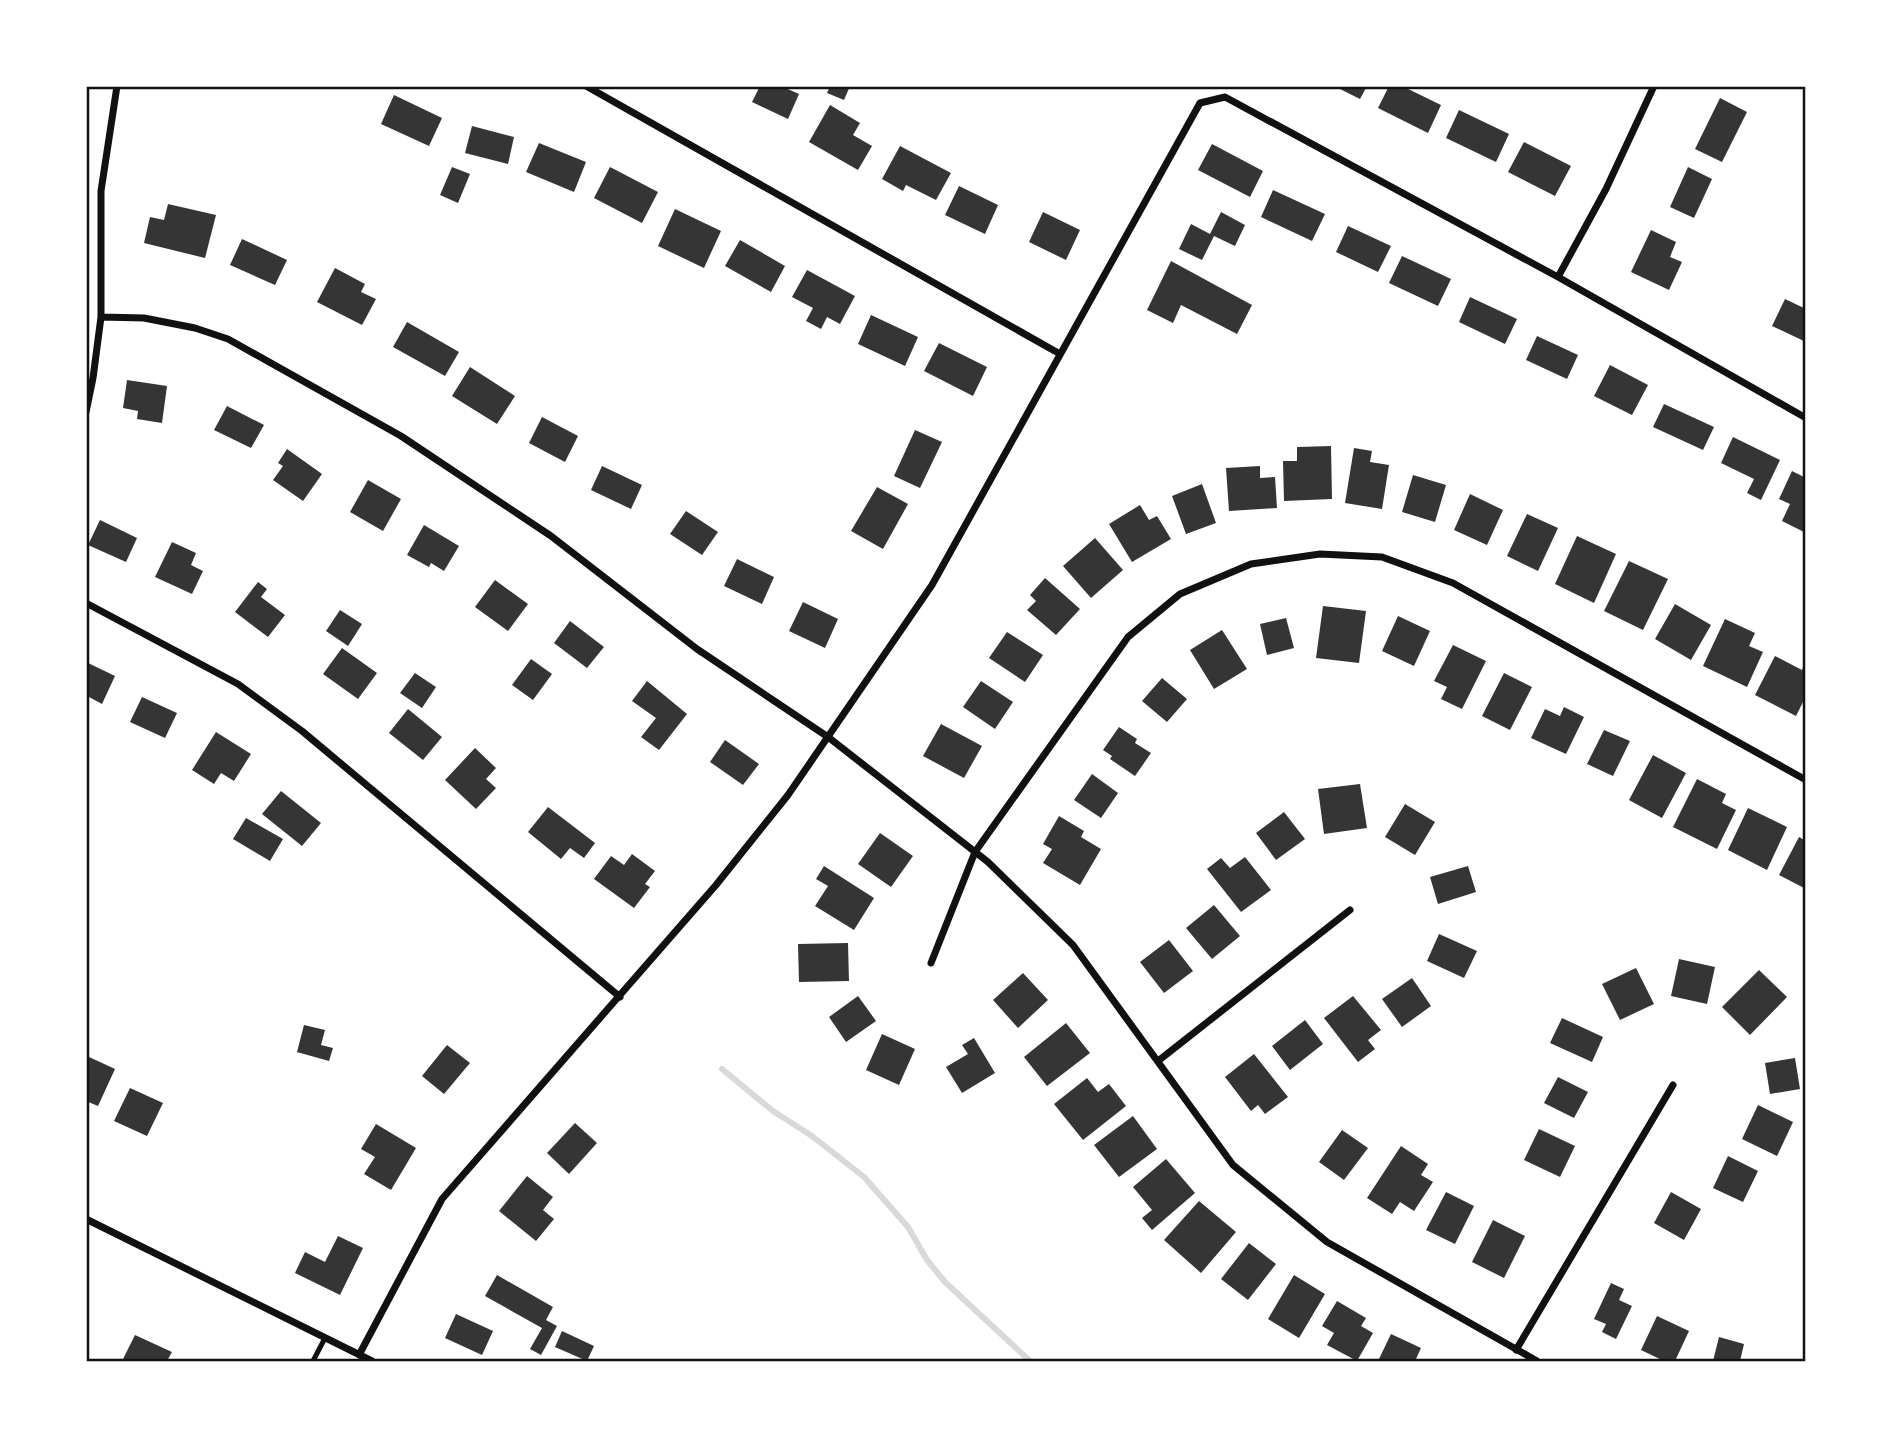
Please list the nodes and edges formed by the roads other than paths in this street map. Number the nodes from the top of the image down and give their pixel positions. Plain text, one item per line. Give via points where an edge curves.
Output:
1 (117, 86) edge
2 (586, 86) edge
3 (1654, 86) edge
4 (1558, 277) junction
5 (101, 317) junction
6 (1060, 354) junction
7 (86, 412) edge
8 (1806, 418) edge
9 (86, 603) edge
10 (828, 737) junction
11 (1806, 780) edge
12 (975, 852) junction
13 (1350, 910) dead end
14 (931, 963) dead end
15 (620, 997) junction
16 (1158, 1061) junction
17 (1674, 1085) dead end
18 (86, 1219) edge
19 (325, 1338) junction
20 (1516, 1350) junction
21 (359, 1355) junction
22 (313, 1361) edge
23 (372, 1361) edge
24 (1537, 1361) edge

1 - 5 street via 101,191
2 - 6 street
3 - 4 street via 1606,190
4 - 6 street via 1225,97 1200,103
4 - 8 street
5 - 7 street
5 - 10 street via 144,318 228,339 401,436 551,536 697,649
6 - 10 street via 932,585
9 - 15 street via 238,684
10 - 12 street
10 - 15 street via 788,795
11 - 12 street via 1453,583 1382,557 1320,554 1251,564 1180,594 1128,637
12 - 14 street
12 - 16 street via 1073,945
13 - 16 street
15 - 21 street via 442,1199
16 - 20 street via 1233,1165 1327,1242
17 - 20 street
18 - 19 street
19 - 21 street
19 - 22 lane
20 - 24 street
21 - 23 street

